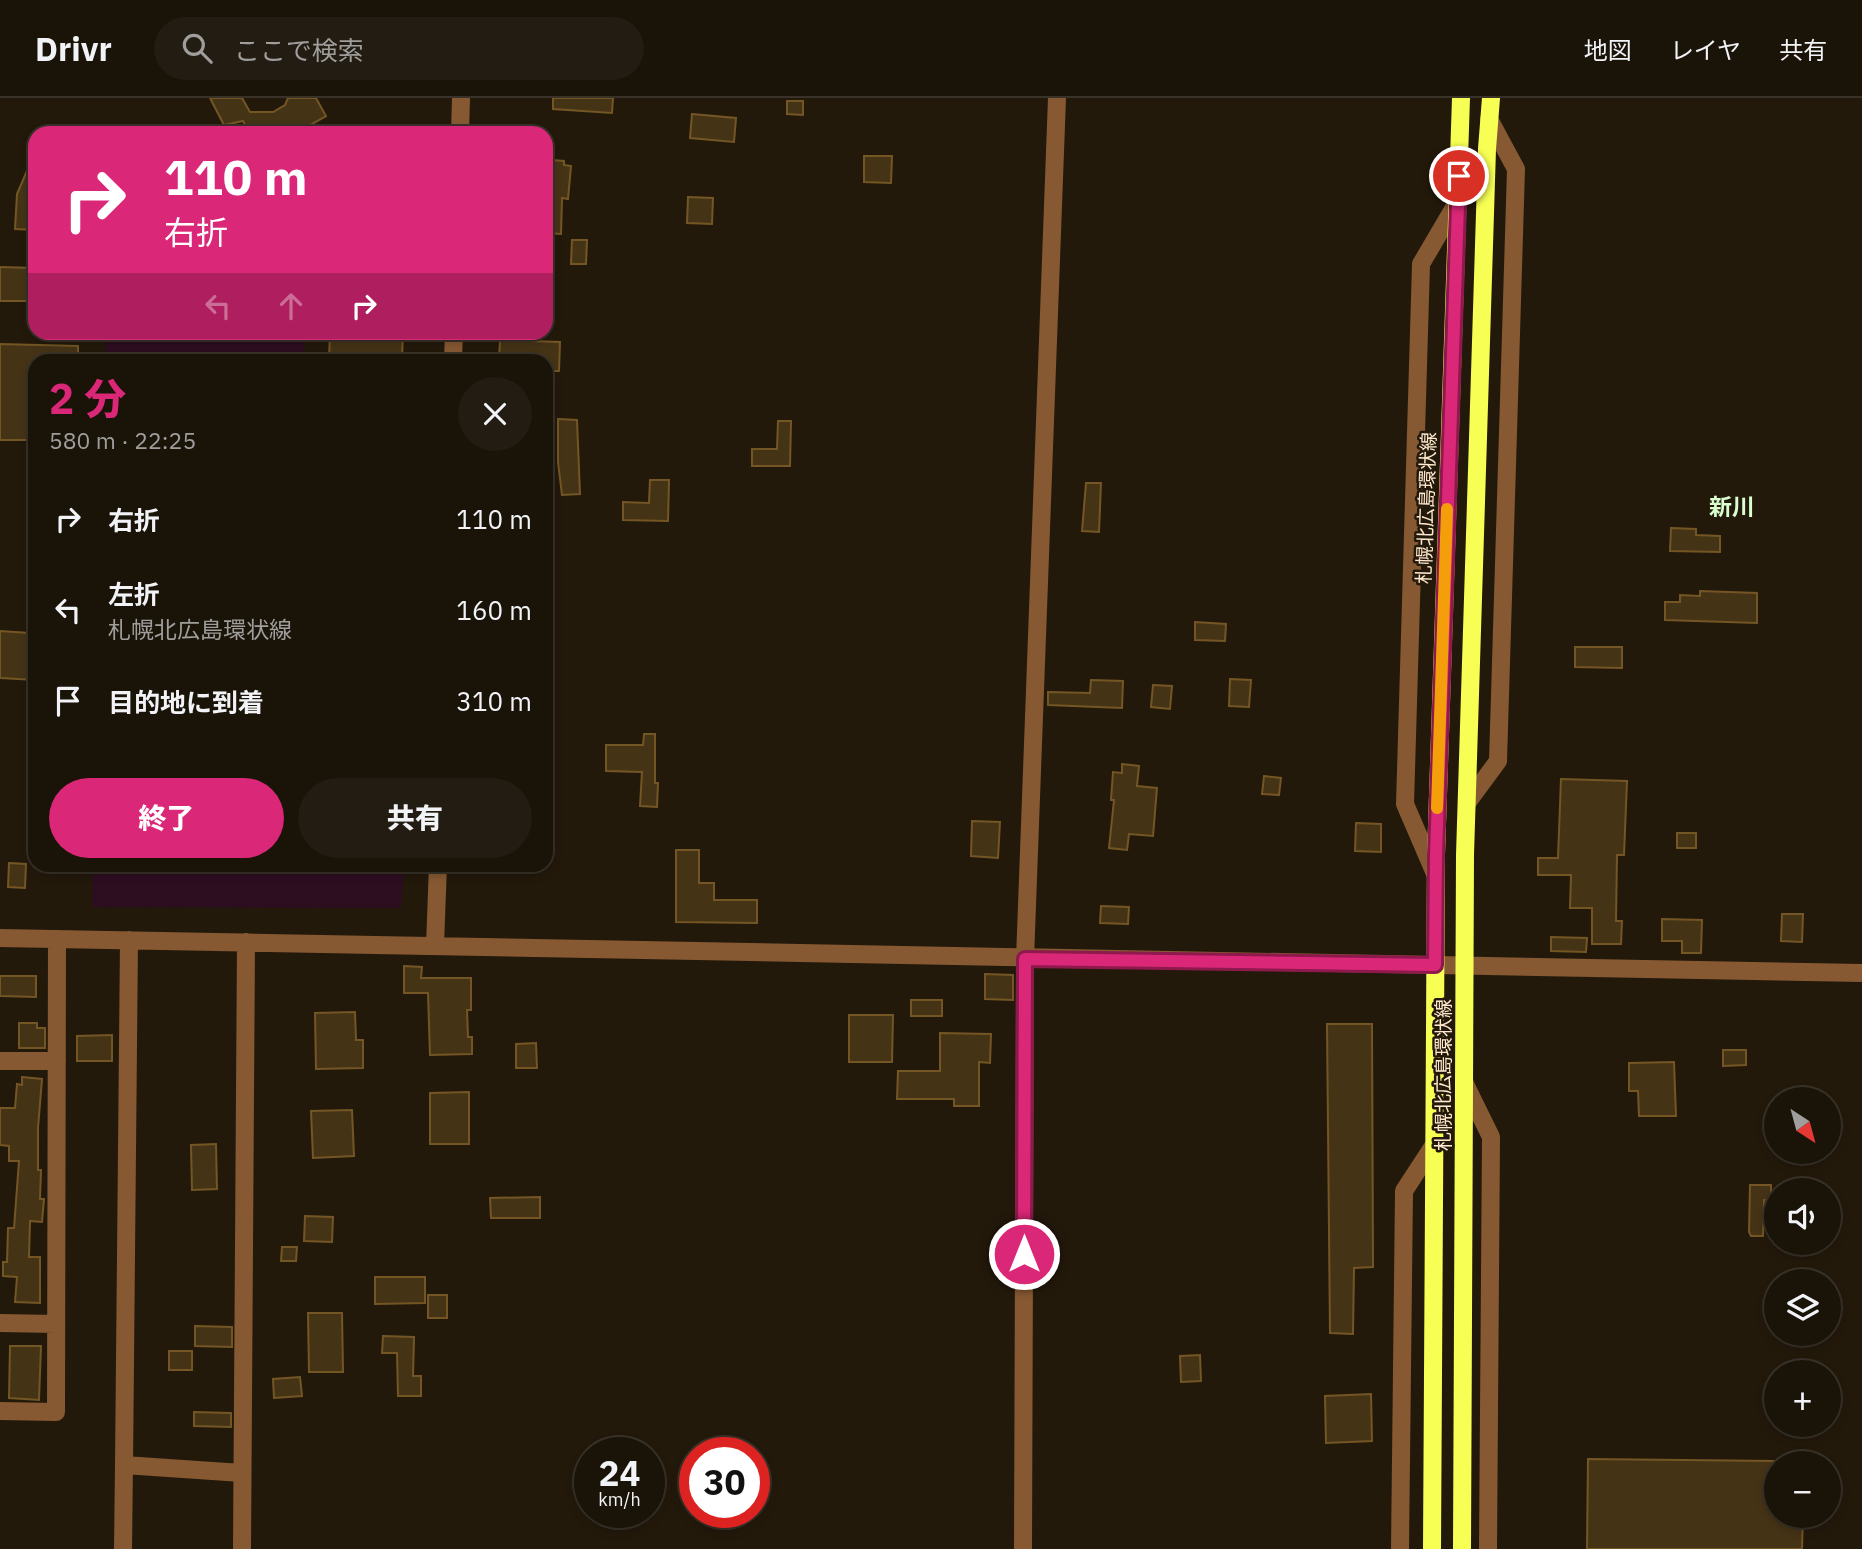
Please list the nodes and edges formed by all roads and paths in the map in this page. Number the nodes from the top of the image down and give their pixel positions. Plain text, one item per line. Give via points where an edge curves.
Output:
1 (461, 98) edge
2 (1057, 98) edge
3 (1461, 98) edge
4 (1491, 98) edge
5 (1489, 119) junction
6 (460, 126) edge
7 (1458, 201) junction
8 (1467, 803) junction
9 (438, 872) edge
10 (1436, 876) junction
11 (0, 938) edge
12 (57, 939) junction
13 (129, 940) junction
14 (246, 942) junction
15 (435, 946) junction
16 (1025, 959) junction
17 (1435, 965) junction
18 (1465, 965) junction
19 (1862, 973) edge
20 (0, 1061) edge
21 (57, 1061) junction
22 (1464, 1082) junction
23 (1434, 1145) junction
24 (0, 1323) edge
25 (56, 1324) junction
26 (0, 1411) edge
27 (124, 1465) junction
28 (242, 1473) junction
29 (123, 1549) edge
30 (242, 1549) edge
31 (1023, 1549) edge
32 (1400, 1549) edge
33 (1432, 1549) edge
34 (1462, 1549) edge
35 (1488, 1549) edge

1 - 6 street
2 - 16 street
3 - 7 main road, 札幌北広島環状線
4 - 5 main road, 札幌北広島環状線
5 - 8 main road, 札幌北広島環状線
5 - 8 street via 1517,169 1499,748 1498,761
7 - 10 main road, 札幌北広島環状線
7 - 10 street via 1421,264 1405,804
8 - 18 main road, 札幌北広島環状線
9 - 15 street
10 - 17 main road, 札幌北広島環状線
11 - 12 street
12 - 13 street
12 - 21 street
13 - 14 street
13 - 27 street
14 - 15 street
14 - 28 street
15 - 16 street
16 - 17 street
16 - 31 street
17 - 18 street
17 - 23 main road, 札幌北広島環状線
18 - 19 street
18 - 22 main road, 札幌北広島環状線
20 - 21 street
21 - 25 street
22 - 34 main road, 札幌北広島環状線
22 - 35 street via 1491,1137
23 - 32 street via 1404,1191
23 - 33 main road, 札幌北広島環状線
24 - 25 street
25 - 26 street via 56,1412
27 - 28 street
27 - 29 street
28 - 30 street

